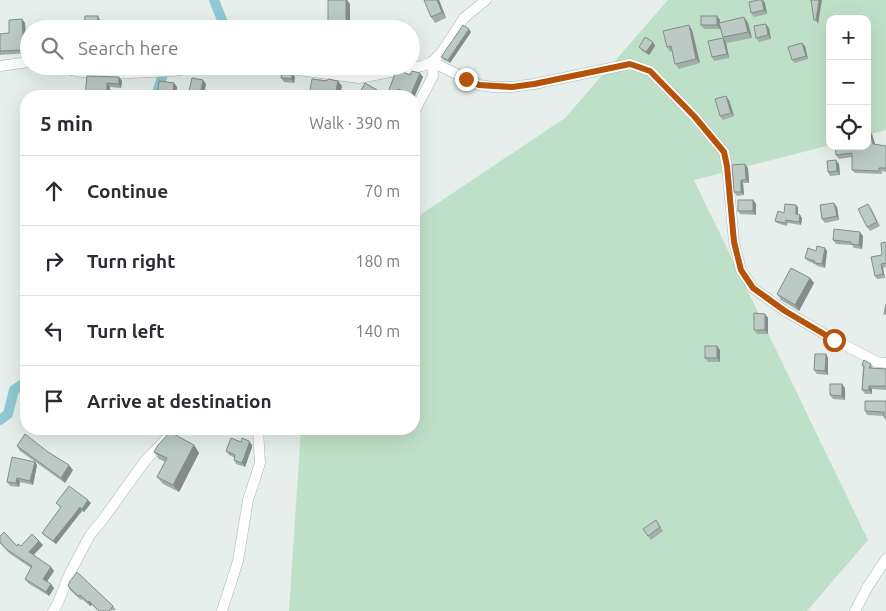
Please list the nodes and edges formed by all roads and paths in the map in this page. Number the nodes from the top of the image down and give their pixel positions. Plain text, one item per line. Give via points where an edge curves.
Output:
1 (486, 0) edge
2 (432, 62) junction
3 (20, 63) edge
4 (0, 66) edge
5 (420, 66) edge
6 (336, 75) edge
7 (375, 75) edge
8 (420, 101) edge
9 (886, 363) edge
10 (170, 435) edge
11 (258, 435) edge
12 (886, 559) edge
13 (53, 611) edge
14 (222, 611) edge
15 (855, 611) edge

1 - 2 street via 464,18
2 - 5 street
2 - 8 street via 433,76
2 - 9 street via 479,85 493,87 534,84 630,64 650,71 724,152 734,242 741,270 753,288 834,340 877,362
3 - 4 street
6 - 7 street via 359,78
10 - 13 street via 145,461 90,535
11 - 14 street via 260,463 248,500 238,561
12 - 15 street

